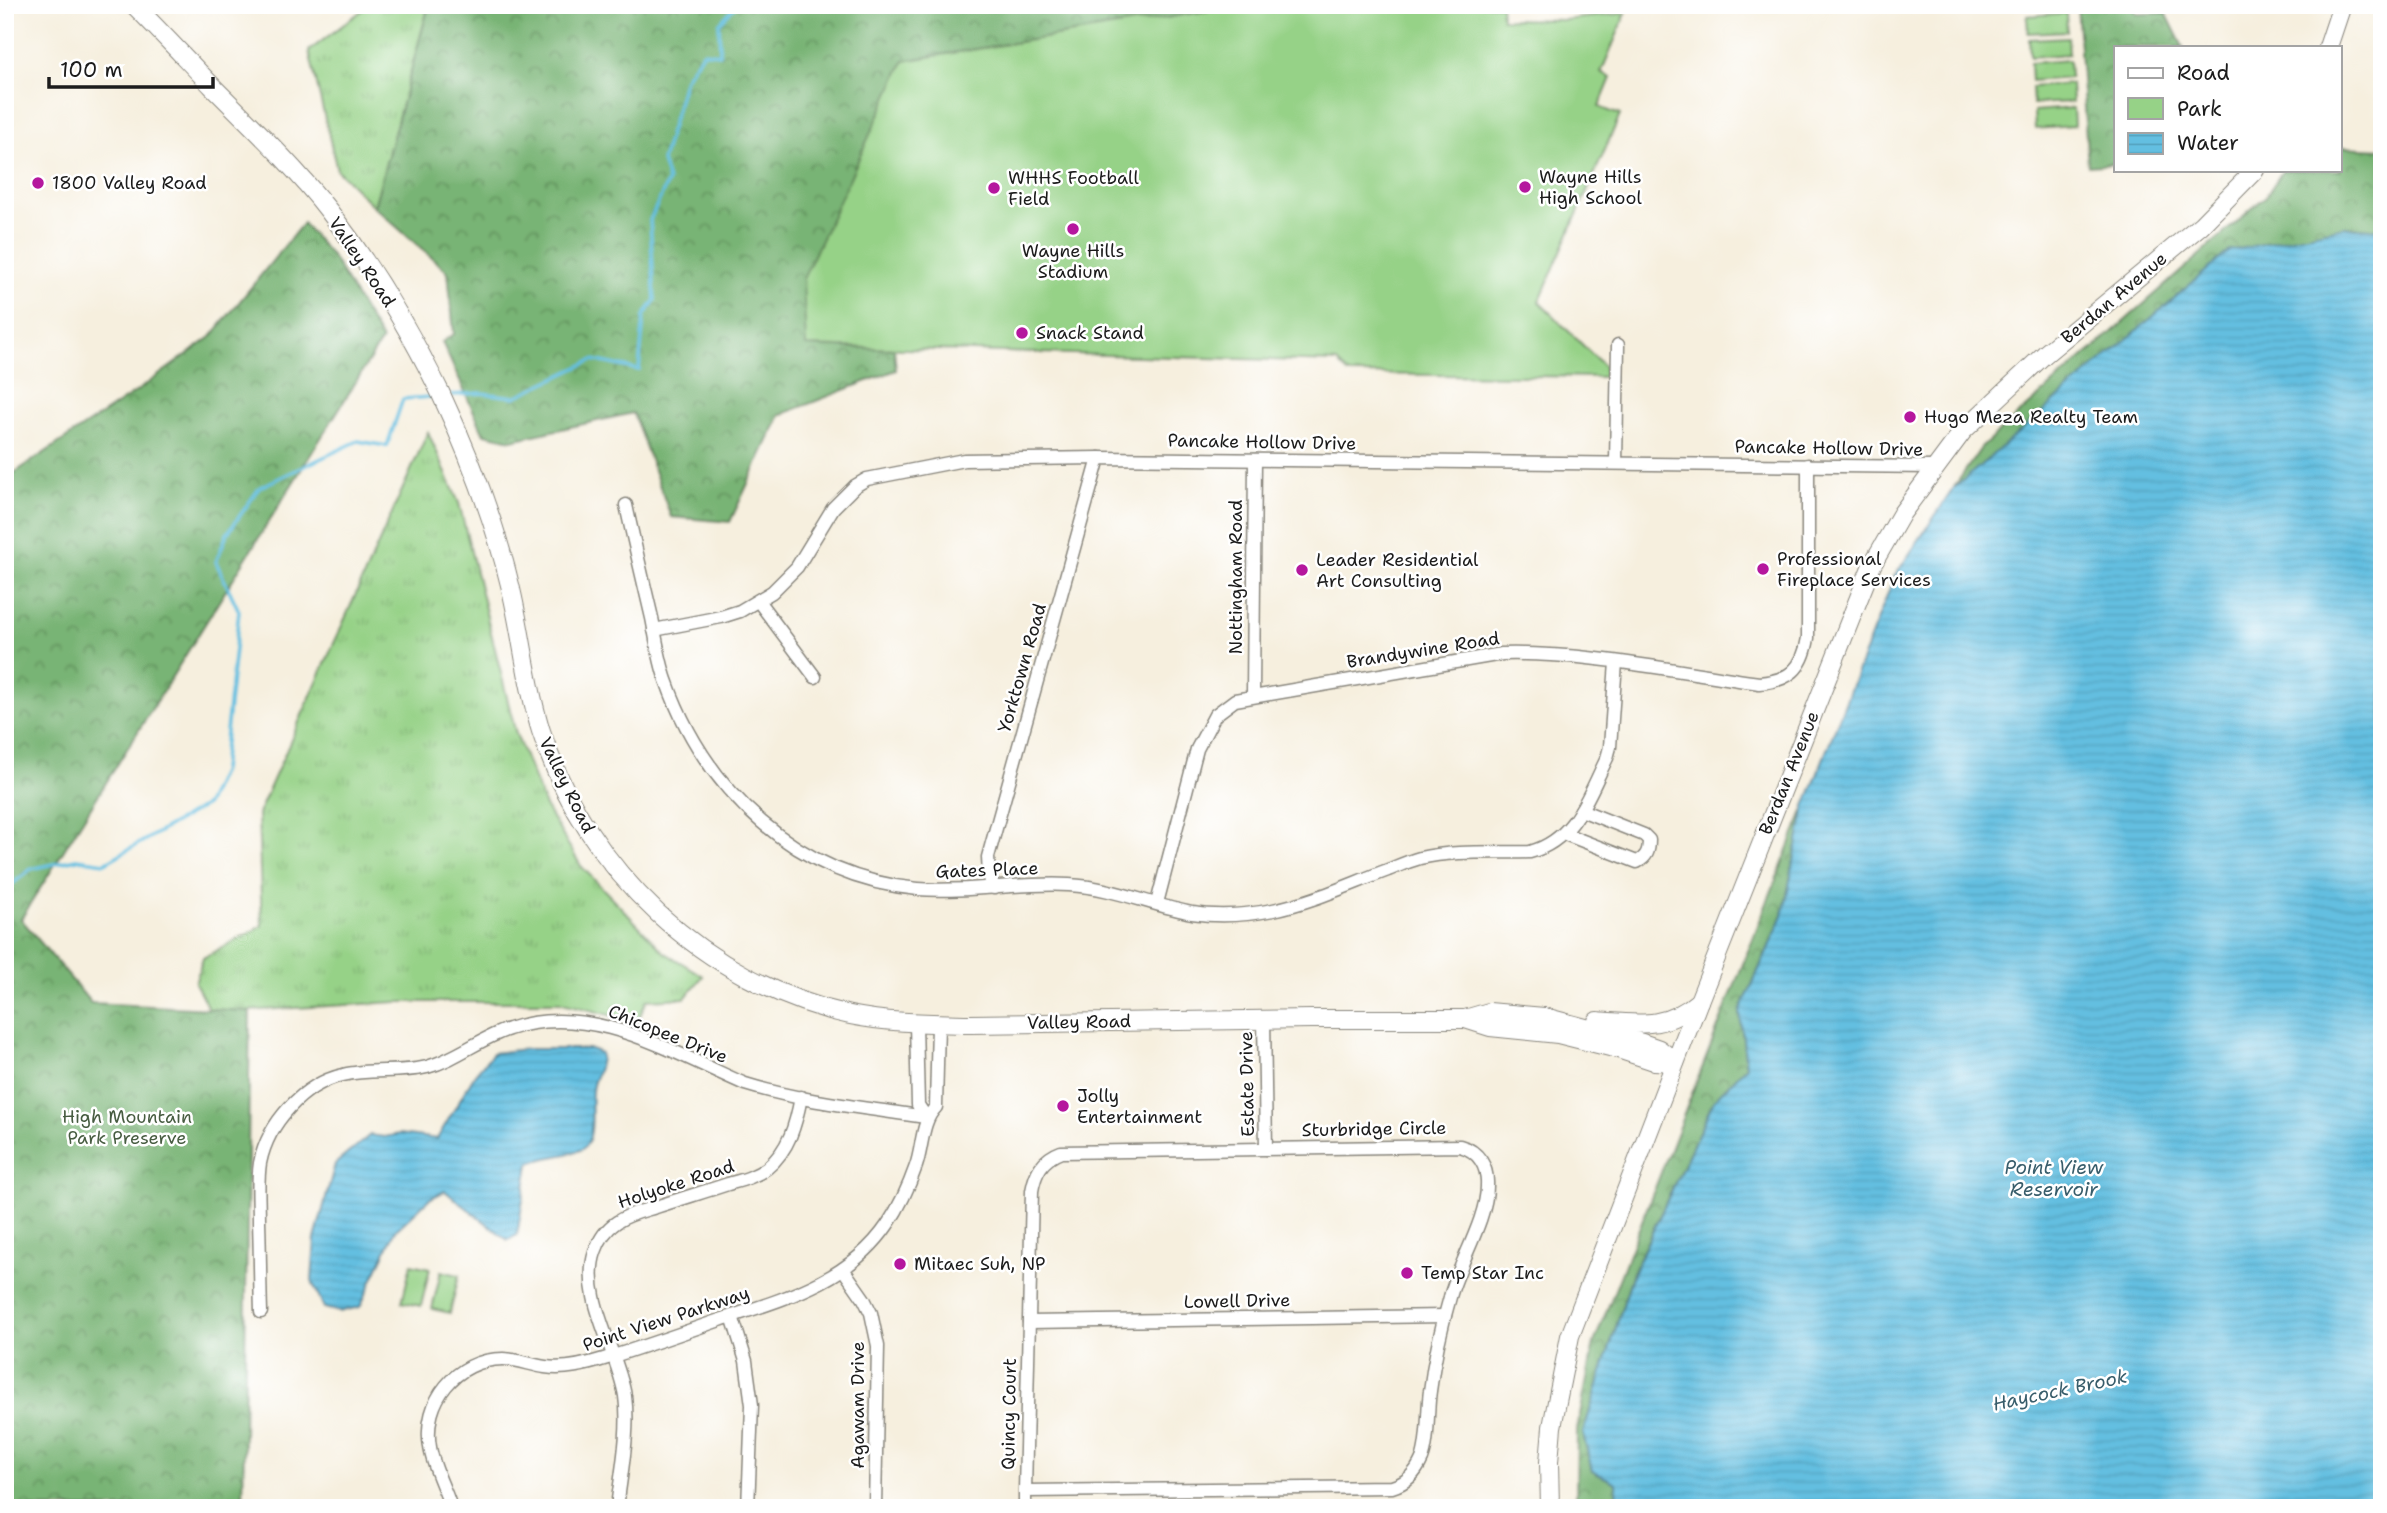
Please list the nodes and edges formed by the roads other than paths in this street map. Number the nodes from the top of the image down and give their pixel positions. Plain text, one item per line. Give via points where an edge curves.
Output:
1 (134, 5) edge
2 (2342, 5) edge
3 (2328, 46) edge
4 (2253, 172) edge
5 (1618, 345) dead end
6 (1100, 458) junction
7 (1255, 460) junction
8 (1615, 463) junction
9 (1808, 465) junction
10 (1934, 467) junction
11 (626, 505) dead end
12 (759, 602) junction
13 (654, 630) junction
14 (1616, 662) junction
15 (815, 677) dead end
16 (1253, 695) junction
17 (1581, 810) junction
18 (1565, 834) junction
19 (994, 888) junction
20 (1157, 903) junction
21 (1699, 1001) junction
22 (1544, 1017) junction
23 (1264, 1019) junction
24 (1465, 1019) junction
25 (916, 1024) junction
26 (938, 1024) junction
27 (1675, 1062) junction
28 (801, 1097) junction
29 (926, 1117) junction
30 (1266, 1149) junction
31 (842, 1269) junction
32 (261, 1312) dead end
33 (732, 1316) junction
34 (1445, 1316) junction
35 (1029, 1322) junction
36 (612, 1356) junction
37 (1025, 1491) junction
38 (452, 1508) edge
39 (617, 1508) edge
40 (748, 1508) edge
41 (875, 1508) edge
42 (1025, 1508) edge
43 (1550, 1508) edge

1 - 25 main road, Valley Road via 268,141 329,211 424,361 463,445 496,534 551,759 601,851 651,908 745,976 817,1006
2 - 3 main road
4 - 10 main road, Berdan Avenue via 2201,225 1991,402
5 - 8 street
6 - 7 street, Pancake Hollow Drive
6 - 12 street, Pancake Hollow Drive via 964,460 867,480 843,496 797,566
6 - 19 street, Yorktown Road via 988,857
7 - 8 street, Pancake Hollow Drive
7 - 16 street, Nottingham Road
8 - 9 street, Pancake Hollow Drive
9 - 10 street, Pancake Hollow Drive
9 - 14 street, Brandywine Road via 1808,638 1803,657 1790,675 1759,683
10 - 21 main road, Berdan Avenue via 1867,576
11 - 13 street, Gates Place
12 - 13 street, Pancake Hollow Drive via 721,617
12 - 15 street
13 - 19 street, Gates Place via 665,677 695,745 730,793 764,827 812,857 868,879 916,889
14 - 16 street, Brandywine Road via 1502,654
14 - 17 street, Gates Place via 1610,747
16 - 20 street, Brandywine Road via 1224,706 1207,727
17 - 18 street, Gates Place
17 - 18 street via 1644,835 1649,840 1645,858 1637,862
18 - 20 street, Gates Place via 1530,852 1421,858 1272,910 1210,915
19 - 20 street, Gates Place via 1088,886
21 - 22 main road via 1684,1013 1653,1024
21 - 27 main road, Berdan Avenue
22 - 24 main road, Valley Road via 1489,1012
22 - 27 main road, Valley Road via 1642,1042
23 - 24 main road, Valley Road
23 - 26 main road, Valley Road
23 - 30 street, Estate Drive
24 - 27 main road, Valley Road via 1490,1027 1558,1034 1654,1061
25 - 26 main road, Valley Road
25 - 29 street via 918,1105
26 - 29 street, Point View Parkway via 936,1107
27 - 43 main road, Berdan Avenue via 1570,1336 1552,1427
28 - 29 street, Chicopee Drive
28 - 32 street, Chicopee Drive via 745,1084 614,1028 576,1021 514,1027 429,1066 391,1073 358,1072 326,1080 289,1108 262,1154 258,1177
28 - 36 street, Holyoke Road via 790,1138 766,1168 742,1181 624,1217 606,1231 595,1254 592,1280
29 - 31 street, Point View Parkway via 909,1185 887,1225
30 - 34 street, Sturbridge Circle via 1460,1146 1476,1154 1486,1171 1487,1194
30 - 35 street, Sturbridge Circle via 1052,1155 1038,1170 1032,1191
31 - 33 street, Point View Parkway via 799,1294
31 - 41 street, Agawam Drive via 868,1306 878,1346
33 - 36 street, Point View Parkway
33 - 40 street via 746,1361 752,1405
34 - 35 street, Lowell Drive
34 - 37 street, Sturbridge Circle via 1430,1390 1425,1452 1414,1472 1398,1485
35 - 37 street, Quincy Court
36 - 38 street, Point View Parkway via 557,1368 498,1359 473,1365 449,1381 435,1403 429,1430 432,1456
36 - 39 street, Holyoke Road via 622,1382 626,1418
37 - 42 street, Quincy Court

